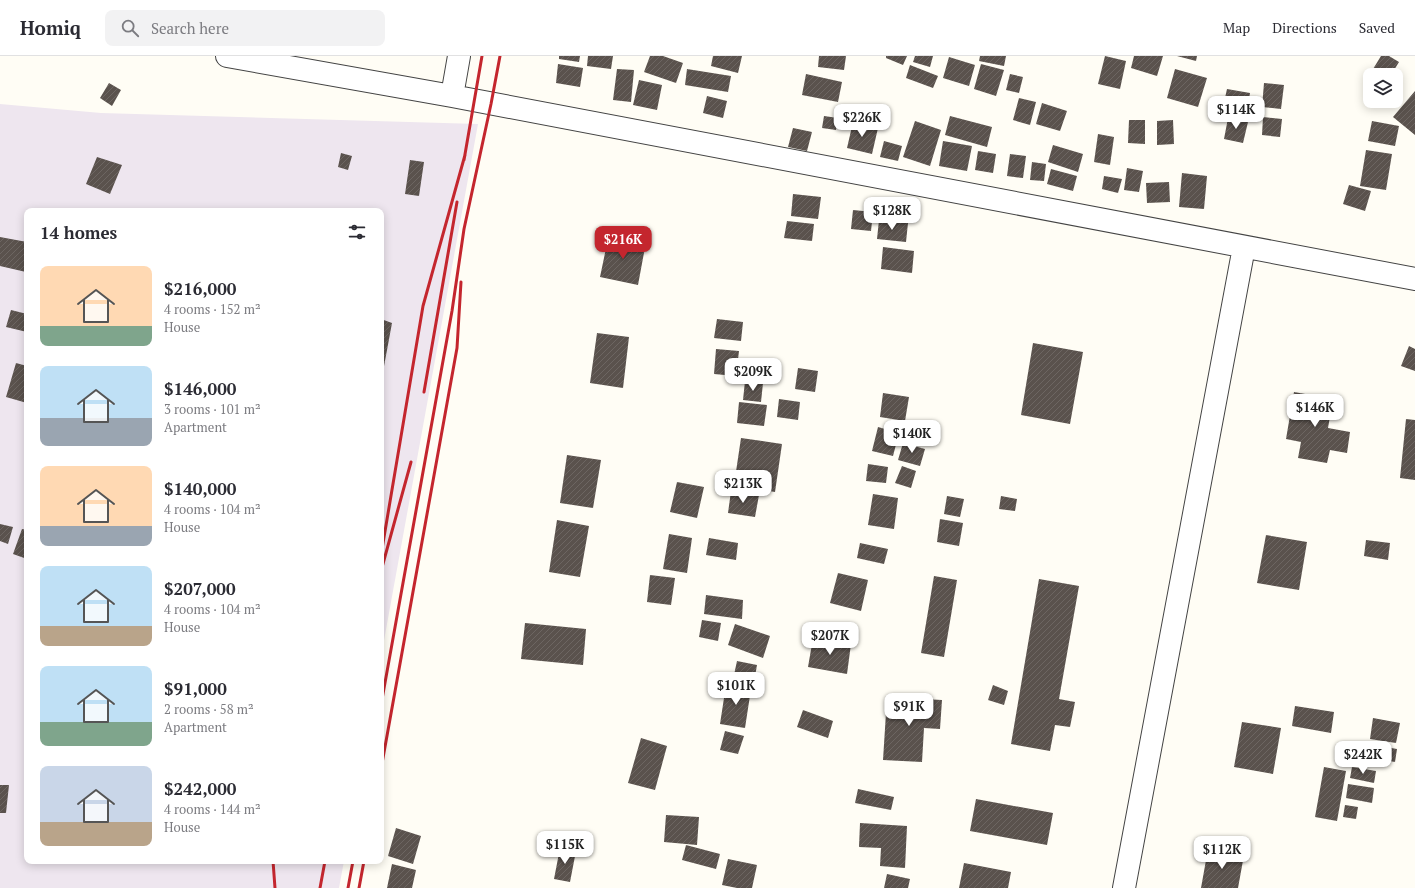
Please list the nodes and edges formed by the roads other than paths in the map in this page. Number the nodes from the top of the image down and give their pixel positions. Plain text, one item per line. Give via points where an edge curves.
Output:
1 (227, 56) edge
2 (460, 56) edge
3 (452, 96) junction
4 (1244, 247) junction
5 (1415, 279) edge
6 (1124, 888) edge

1 - 3 street
2 - 3 street
3 - 4 street
4 - 5 street
4 - 6 street

